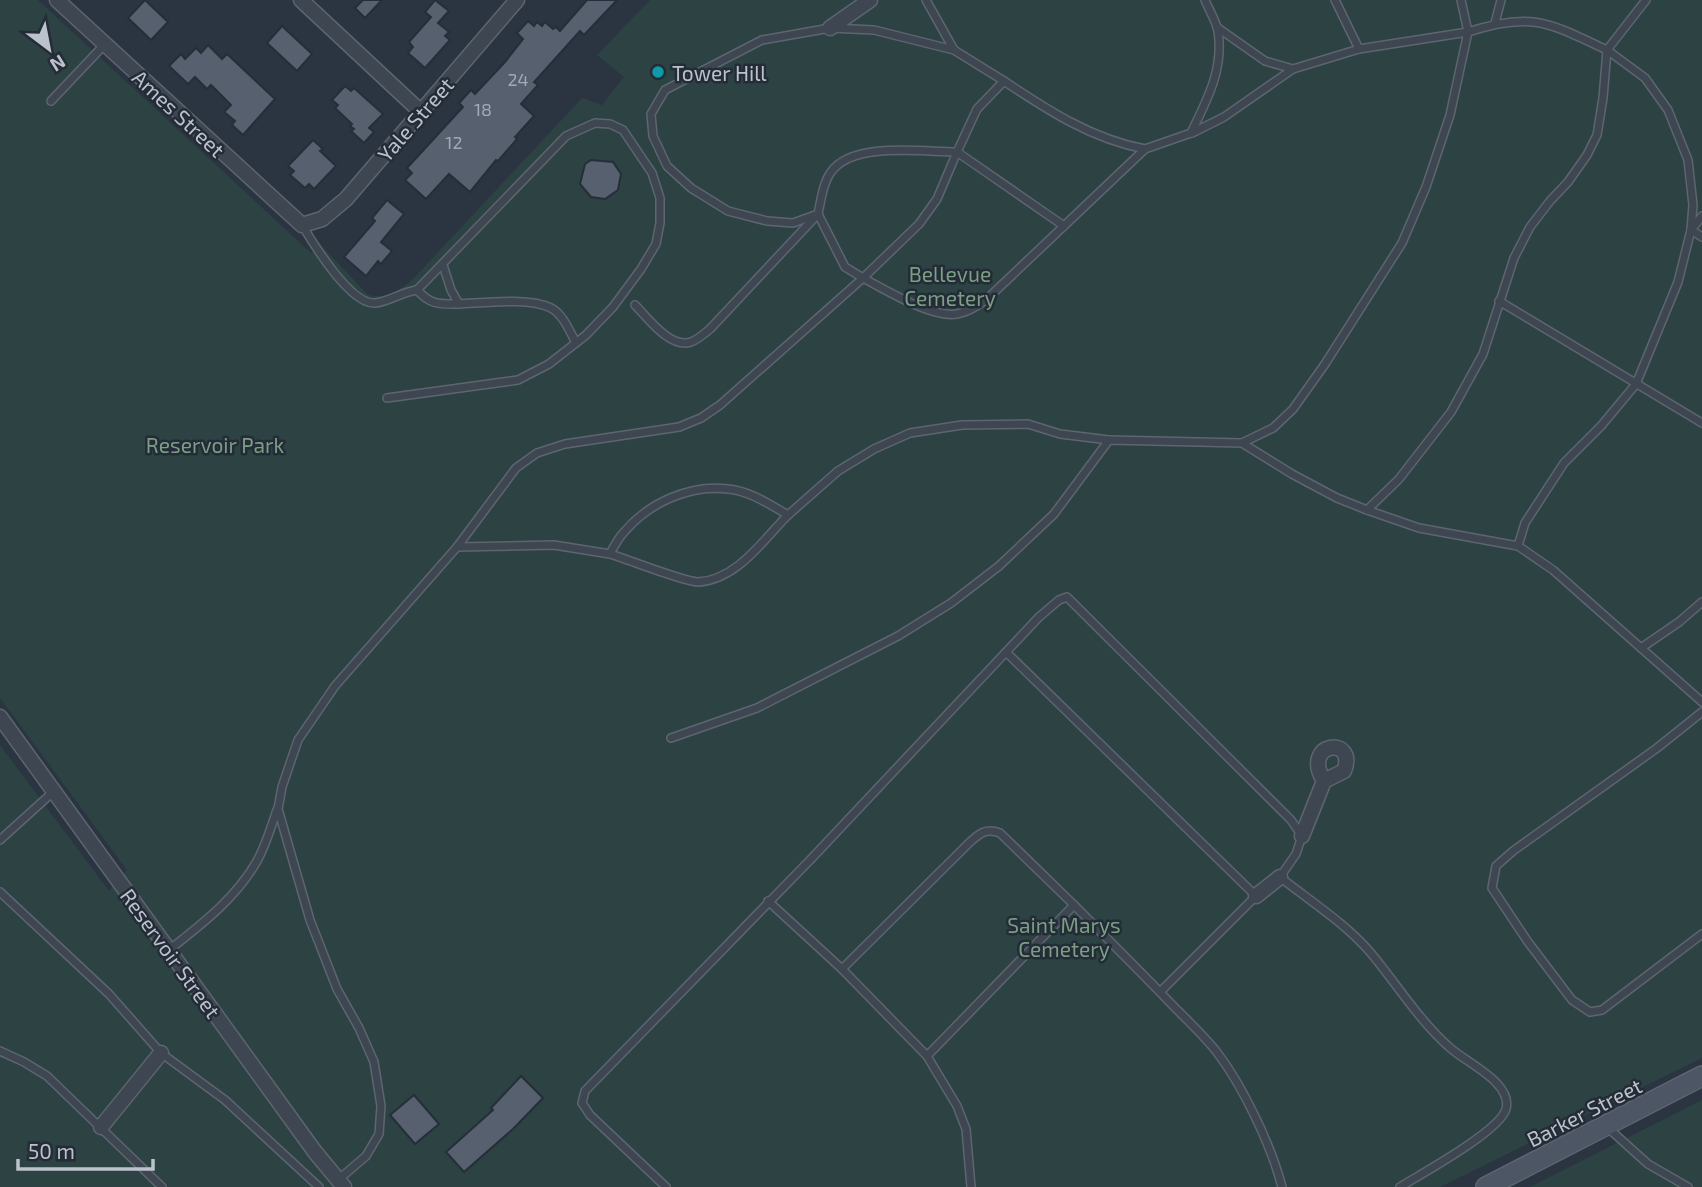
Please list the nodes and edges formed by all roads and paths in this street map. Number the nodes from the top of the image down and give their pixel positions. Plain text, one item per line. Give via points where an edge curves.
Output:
1 (57, 0) edge
2 (301, 0) edge
3 (517, 0) edge
4 (870, 0) edge
5 (926, 0) edge
6 (1205, 0) edge
7 (1335, 0) edge
8 (1461, 0) edge
9 (1502, 0) edge
10 (1646, 0) edge
11 (1495, 23) junction
12 (830, 28) junction
13 (1218, 28) junction
14 (1468, 32) junction
15 (105, 44) junction
16 (1359, 49) junction
17 (954, 50) junction
18 (1607, 50) junction
19 (1293, 69) junction
20 (1004, 81) junction
21 (51, 102) dead end
22 (421, 111) junction
23 (1191, 133) junction
24 (1145, 149) junction
25 (957, 152) junction
26 (818, 214) junction
27 (1702, 216) edge
28 (302, 225) junction
29 (1064, 226) junction
30 (1691, 230) junction
31 (1702, 237) edge
32 (443, 265) junction
33 (863, 278) junction
34 (417, 290) junction
35 (1499, 301) junction
36 (458, 304) junction
37 (635, 305) dead end
38 (576, 343) junction
39 (1636, 384) junction
40 (387, 398) dead end
41 (1702, 423) edge
42 (1109, 440) junction
43 (1242, 443) junction
44 (1367, 510) junction
45 (788, 515) junction
46 (1518, 545) junction
47 (457, 547) junction
48 (610, 554) junction
49 (1702, 602) edge
50 (1641, 648) junction
51 (1007, 653) junction
52 (1702, 702) edge
53 (1702, 712) edge
54 (0, 717) edge
55 (671, 738) dead end
56 (1324, 782) dead end
57 (54, 792) junction
58 (278, 809) junction
59 (1302, 836) junction
60 (0, 840) edge
61 (1280, 877) junction
62 (0, 892) edge
63 (1256, 896) junction
64 (768, 901) junction
65 (1074, 905) junction
66 (1702, 934) edge
67 (169, 950) junction
68 (842, 969) junction
69 (1160, 992) junction
70 (0, 1051) edge
71 (161, 1053) junction
72 (927, 1056) junction
73 (1702, 1076) edge
74 (1606, 1126) junction
75 (101, 1127) junction
76 (341, 1183) edge
77 (162, 1187) edge
78 (319, 1187) edge
79 (666, 1187) edge
80 (971, 1187) edge
81 (1282, 1187) edge
82 (1400, 1187) edge
83 (1486, 1187) edge
84 (1688, 1187) edge

1 - 15 street, Ames Street
2 - 22 street
3 - 22 street, Yale Street
4 - 12 street
5 - 17 lane
6 - 13 lane
7 - 16 lane
8 - 14 lane
9 - 11 lane
10 - 18 lane
11 - 14 lane
11 - 18 lane via 1528,20 1553,25
12 - 17 lane via 874,30
12 - 26 lane via 762,40 665,90 651,114 653,136 667,166 728,211 793,223
13 - 19 lane via 1265,61
13 - 23 lane via 1220,51 1214,85
14 - 16 lane
14 - 43 lane via 1450,115 1402,243 1293,409 1273,428
15 - 21 lane
15 - 28 street, Ames Street
16 - 19 lane
17 - 20 lane
18 - 30 lane via 1645,78 1668,110 1688,160
18 - 35 lane via 1597,135 1568,182 1530,227
19 - 23 lane via 1224,117
20 - 24 lane via 1077,127
20 - 25 lane via 977,109
22 - 28 street, Yale Street via 346,199 322,219
23 - 24 lane
24 - 29 lane
25 - 26 lane via 867,151 848,158 831,171
25 - 29 lane
25 - 33 lane via 937,199 919,224
26 - 33 lane via 845,267
26 - 37 lane via 710,330 692,342 682,344 666,336
27 - 30 lane
28 - 34 lane via 319,254 366,303
29 - 33 lane via 971,310 954,314 931,310
30 - 31 lane
30 - 39 lane via 1678,282
32 - 34 lane
32 - 36 lane
32 - 38 lane via 566,136 595,123 623,130 652,173 660,198 656,244 612,307
33 - 47 lane via 701,418 679,427 565,444 537,453 516,468
34 - 36 lane via 428,301
35 - 39 lane
35 - 44 lane via 1483,354 1451,412 1399,479
36 - 38 lane via 537,303 553,309
38 - 40 lane via 518,380
39 - 41 lane
39 - 46 lane via 1564,463 1525,523
42 - 43 lane
42 - 45 lane via 1028,425 962,425 910,433 838,471
42 - 55 lane via 1054,513 999,566 951,603 898,636 757,708
43 - 44 lane via 1292,474
44 - 46 lane via 1419,528
45 - 48 lane via 741,564 697,582
45 - 48 lane via 755,496 706,488 670,497 650,509 625,530
46 - 50 lane
47 - 48 lane via 554,545
47 - 58 lane via 335,686 298,740
49 - 50 lane
50 - 52 lane
51 - 59 lane via 1039,617 1067,597 1250,778
51 - 63 lane
51 - 64 lane
53 - 66 lane via 1513,851 1496,866 1492,888 1572,1000 1590,1012 1602,1010
54 - 57 street, Reservoir Street
56 - 59 street
57 - 60 lane
57 - 67 street, Reservoir Street
58 - 67 lane via 257,860 232,895
58 - 76 lane via 310,920 337,989 374,1062 381,1106 379,1135
59 - 61 lane
61 - 63 street
61 - 82 lane via 1368,950 1449,1047 1485,1073 1507,1100 1500,1121
62 - 71 lane via 109,994
63 - 69 lane
64 - 68 lane
64 - 79 lane via 585,1091 582,1103 590,1115
65 - 68 lane via 1000,832 990,829 970,842
65 - 69 lane
65 - 72 lane
67 - 76 street, Reservoir Street
68 - 72 lane
69 - 81 lane via 1216,1052 1248,1103
70 - 75 lane via 47,1076
71 - 75 street
71 - 78 lane via 225,1100
72 - 80 lane via 967,1129
73 - 74 main road, Barker Street
74 - 83 main road, Barker Street
74 - 84 lane via 1648,1164
75 - 77 lane

